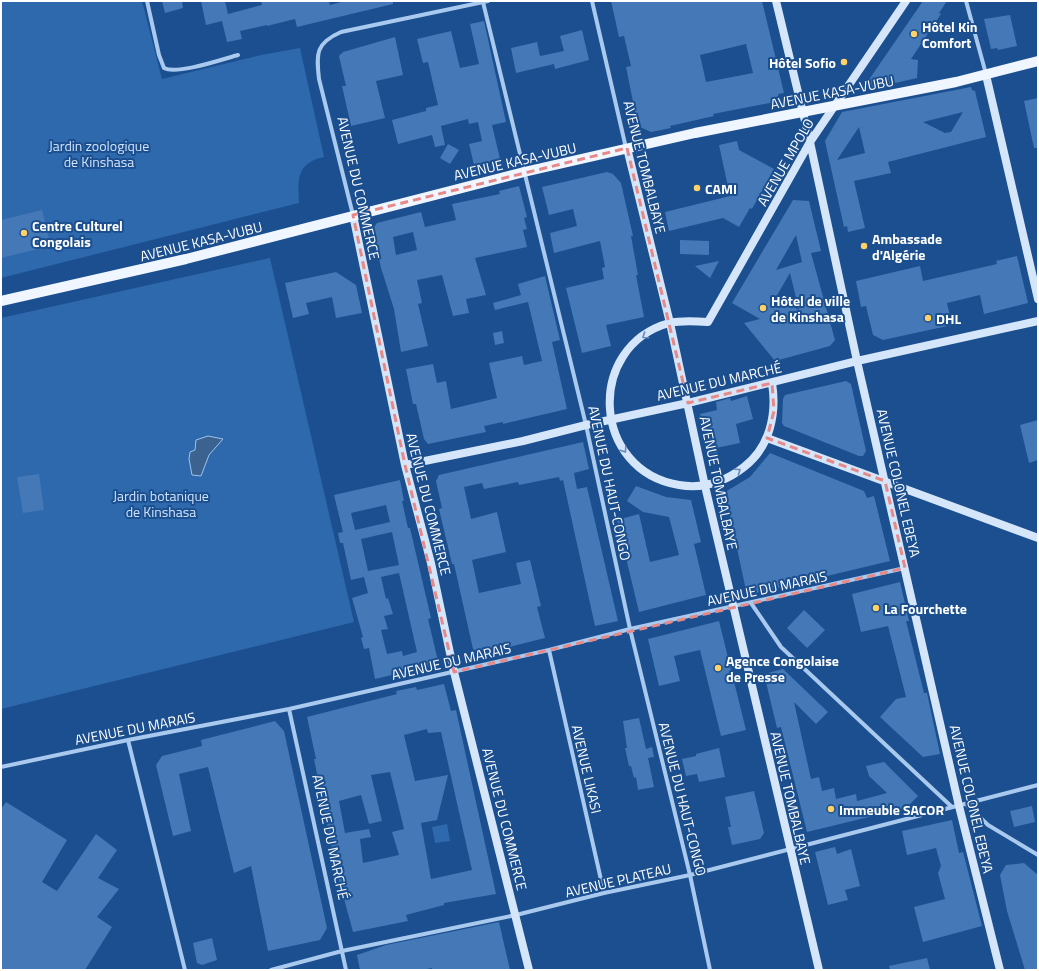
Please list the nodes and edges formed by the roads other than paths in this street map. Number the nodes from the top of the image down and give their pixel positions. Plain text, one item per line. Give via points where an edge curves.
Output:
1 (147, 1) edge
2 (592, 1) edge
3 (776, 1) edge
4 (906, 1) edge
5 (966, 1) edge
6 (486, 2) edge
7 (238, 55) dead end
8 (1038, 61) edge
9 (986, 75) junction
10 (834, 106) junction
11 (803, 112) junction
12 (810, 142) junction
13 (627, 148) junction
14 (524, 172) junction
15 (353, 216) junction
16 (1038, 299) edge
17 (1, 301) edge
18 (1038, 321) edge
19 (670, 323) junction
20 (857, 361) junction
21 (772, 383) junction
22 (688, 403) junction
23 (610, 420) junction
24 (586, 425) junction
25 (767, 438) junction
26 (406, 465) junction
27 (884, 481) junction
28 (705, 486) junction
29 (1038, 538) edge
30 (905, 568) junction
31 (751, 603) junction
32 (733, 607) junction
33 (630, 629) junction
34 (549, 650) junction
35 (454, 672) junction
36 (289, 709) junction
37 (128, 740) junction
38 (1, 767) edge
39 (1038, 784) edge
40 (959, 805) junction
41 (790, 849) junction
42 (1038, 855) edge
43 (690, 875) junction
44 (604, 893) junction
45 (516, 915) junction
46 (342, 951) junction
47 (186, 970) edge
48 (271, 970) edge
49 (346, 970) edge
50 (529, 970) edge
51 (710, 970) edge
52 (819, 970) edge
53 (1000, 970) edge

1 - 7 street via 161,63 169,71
2 - 13 street, AVENUE TOMBALBAYE
3 - 11 street, AVENUE COLONEL EBEYA
4 - 10 street, AVENUE MPOLO
5 - 9 street
6 - 14 street, AVENUE DU HAUT-CONGO
6 - 15 street, AVENUE DU COMMERCE via 341,32 323,43 317,56 320,79
8 - 9 main road, AVENUE KASA-VUBU
9 - 10 main road, AVENUE KASA-VUBU
9 - 16 street
10 - 11 main road, AVENUE KASA-VUBU
10 - 12 street, AVENUE MPOLO
11 - 12 street, AVENUE COLONEL EBEYA
11 - 13 main road, AVENUE KASA-VUBU
12 - 19 street, AVENUE MPOLO via 708,322 689,320
12 - 20 street, AVENUE COLONEL EBEYA
13 - 14 main road, AVENUE KASA-VUBU
13 - 19 street, AVENUE TOMBALBAYE
14 - 15 main road, AVENUE KASA-VUBU
14 - 24 street, AVENUE DU HAUT-CONGO
15 - 17 main road, AVENUE KASA-VUBU via 171,263
15 - 26 street, AVENUE DU COMMERCE
18 - 20 street, AVENUE DU MARCHÉ
19 - 22 street, AVENUE TOMBALBAYE
19 -> 23 street via 642,337 621,360 610,389
20 - 21 street, AVENUE DU MARCHÉ
20 - 27 street, AVENUE COLONEL EBEYA
21 - 22 street, AVENUE DU MARCHÉ
21 - 25 street via 774,411
22 - 23 street, AVENUE DU MARCHÉ
22 - 28 street, AVENUE TOMBALBAYE
23 - 24 street, AVENUE DU MARCHÉ
23 -> 28 street via 625,453 652,477 669,484
24 - 26 street, AVENUE DU MARCHÉ
24 - 33 street, AVENUE DU HAUT-CONGO
25 - 27 street
28 -> 25 street via 726,479 748,464
26 - 35 street, AVENUE DU COMMERCE
27 - 29 street
27 - 30 street, AVENUE COLONEL EBEYA
28 - 32 street, AVENUE TOMBALBAYE
30 - 31 street, AVENUE DU MARAIS
30 - 40 street, AVENUE COLONEL EBEYA
31 - 32 street, AVENUE DU MARAIS
31 - 40 street via 782,647
32 - 33 street, AVENUE DU MARAIS
32 - 41 street, AVENUE TOMBALBAYE
33 - 34 street, AVENUE DU MARAIS
33 - 43 street, AVENUE DU HAUT-CONGO
34 - 35 street, AVENUE DU MARAIS
34 - 44 street, AVENUE LIKASI
35 - 36 street, AVENUE DU MARAIS
35 - 45 street, AVENUE DU COMMERCE
36 - 37 street, AVENUE DU MARAIS
36 - 46 street, AVENUE DU MARCHÉ
37 - 38 street, AVENUE DU MARAIS
37 - 47 street
39 - 40 street, AVENUE PLATEAU
40 - 41 street, AVENUE PLATEAU
40 - 42 street
40 - 53 street, AVENUE COLONEL EBEYA
41 - 43 street, AVENUE PLATEAU
41 - 52 street, AVENUE TOMBALBAYE
43 - 44 street, AVENUE PLATEAU
43 - 51 street, AVENUE DU HAUT-CONGO
44 - 45 street, AVENUE PLATEAU
45 - 46 street, AVENUE PLATEAU
45 - 50 street, AVENUE DU COMMERCE
46 - 48 street, AVENUE PLATEAU
46 - 49 street, AVENUE DU MARCHÉ

